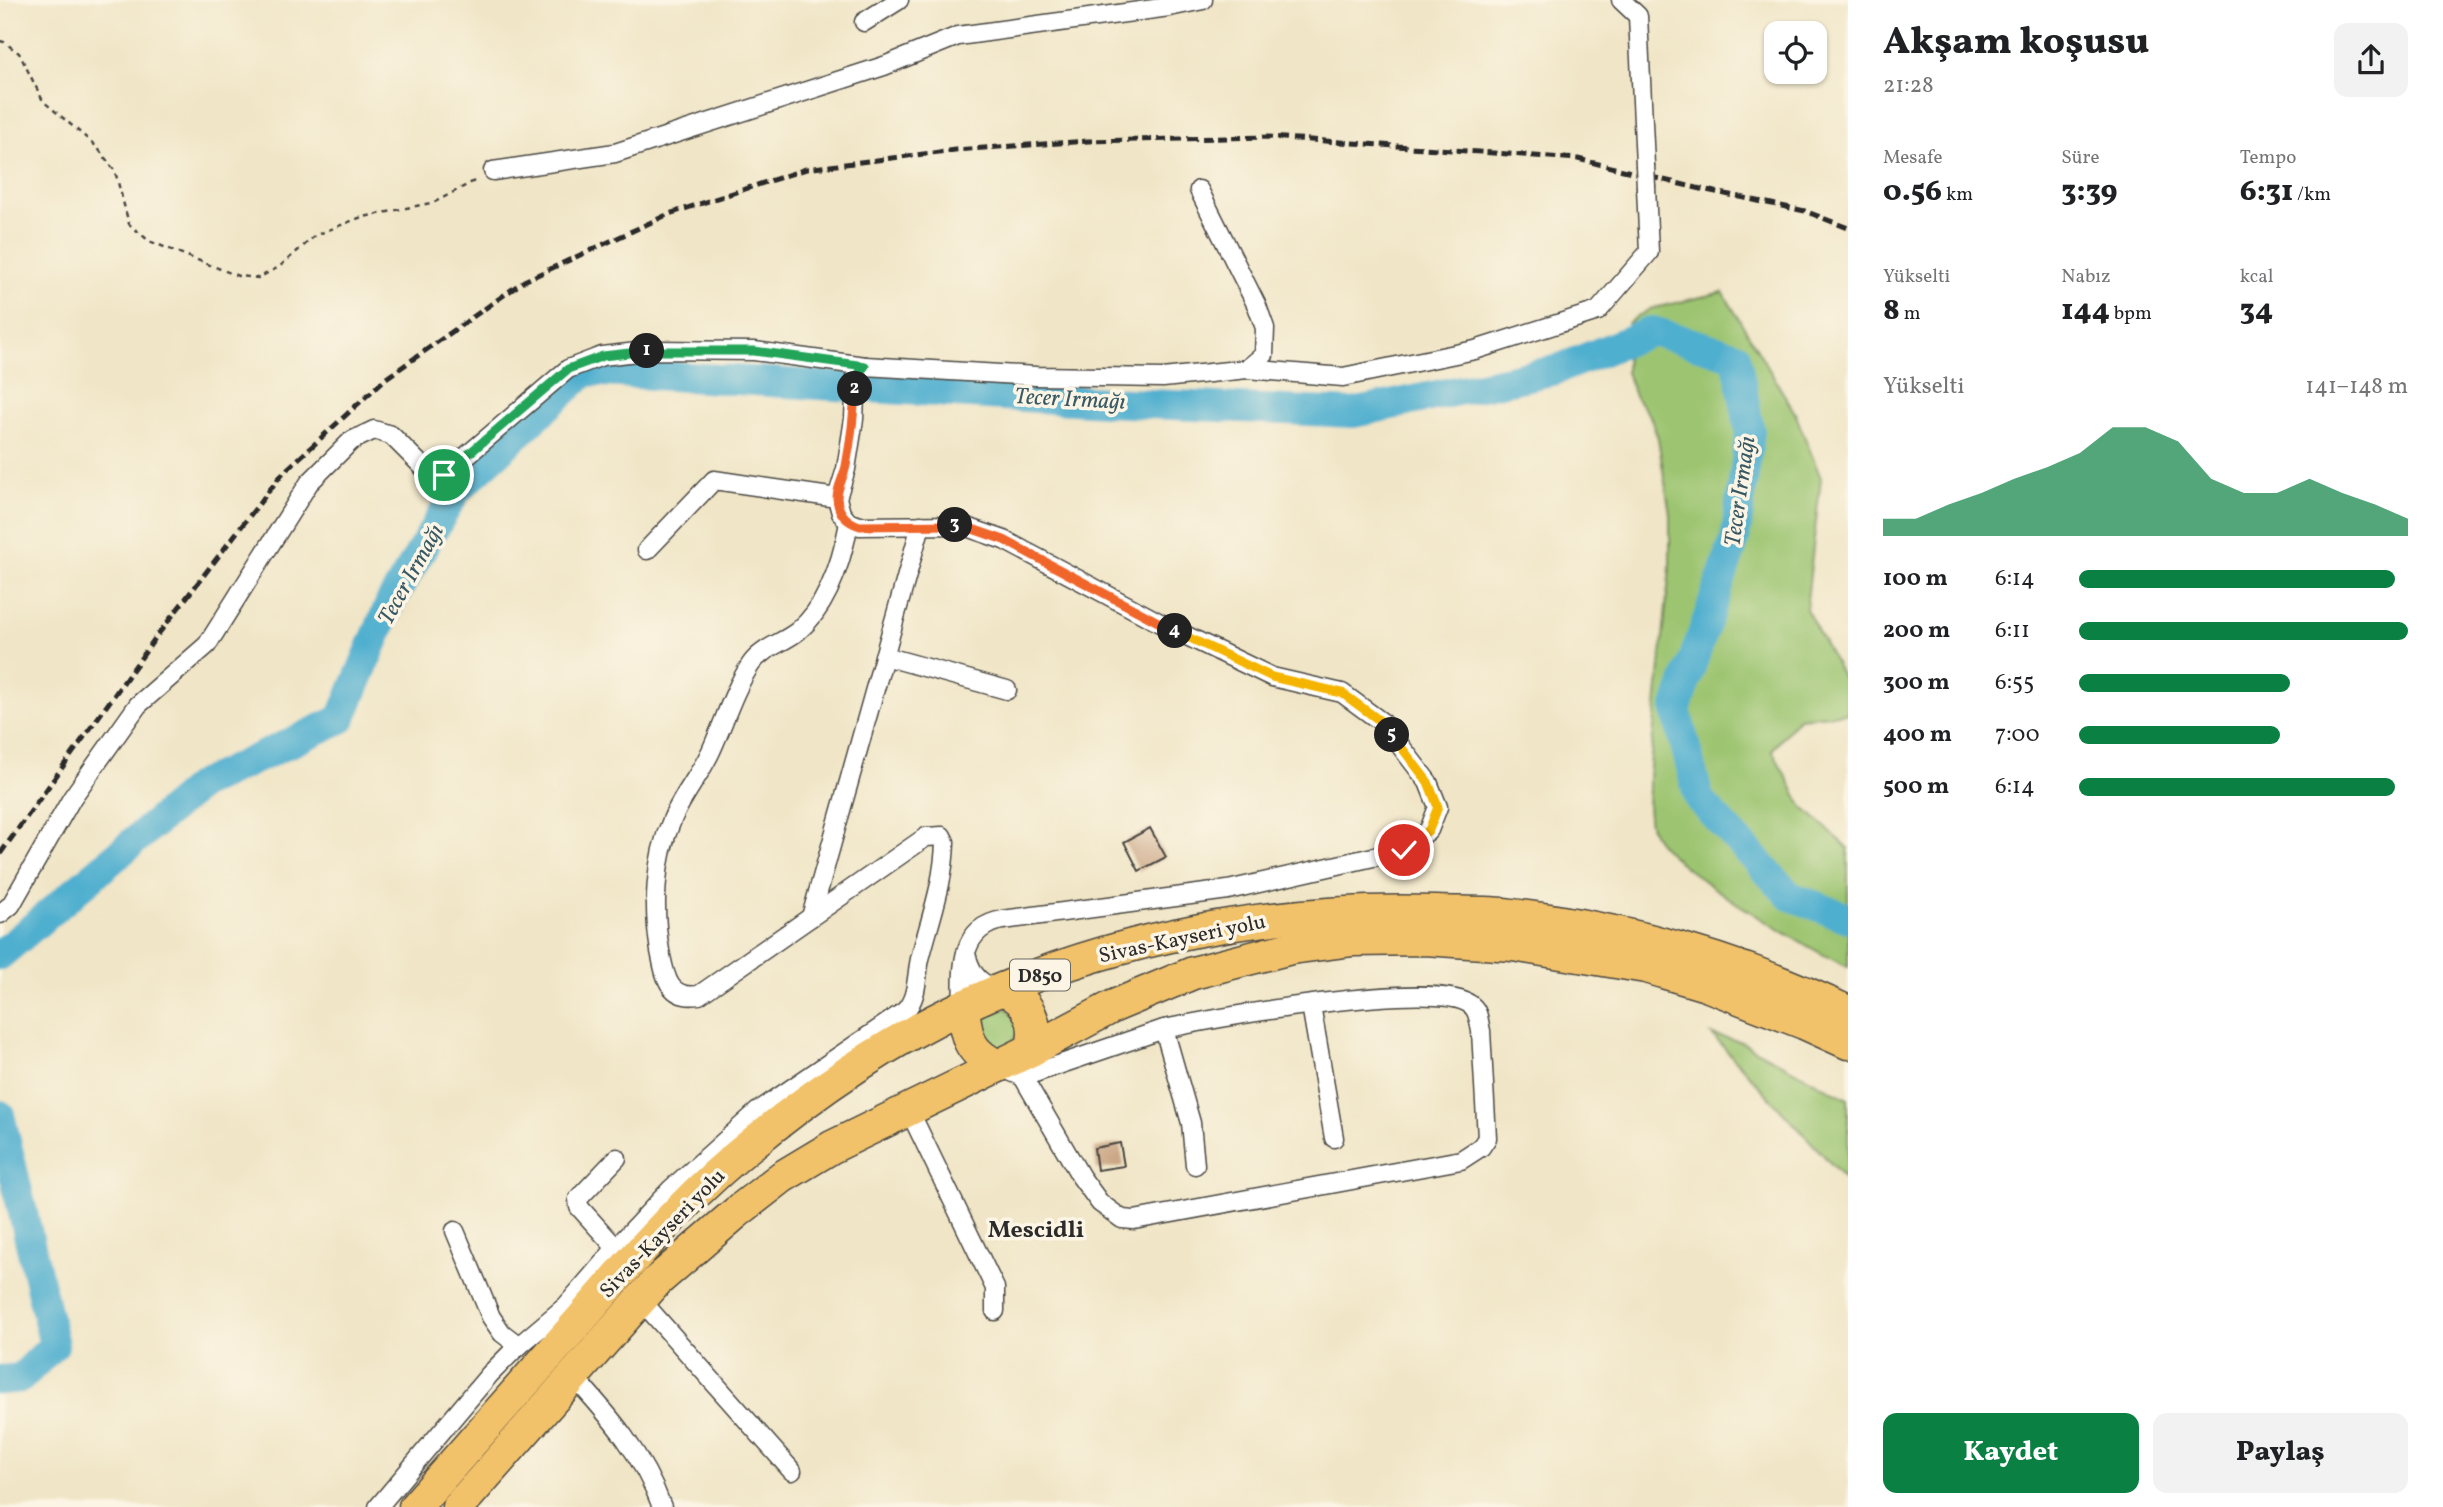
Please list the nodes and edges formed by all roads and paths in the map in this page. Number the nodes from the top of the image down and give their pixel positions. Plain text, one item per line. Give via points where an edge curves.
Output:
1 (899, 0) edge
2 (1196, 0) edge
3 (1203, 0) edge
4 (1620, 0) edge
5 (864, 23) dead end
6 (0, 41) edge
7 (493, 171) joint
8 (1199, 190) dead end
9 (1247, 369) junction
10 (860, 371) junction
11 (837, 498) junction
12 (849, 523) junction
13 (921, 525) junction
14 (647, 550) dead end
15 (884, 656) junction
16 (1007, 690) dead end
17 (0, 914) edge
18 (811, 917) junction
19 (966, 954) junction
20 (1003, 989) junction
21 (1311, 1005) junction
22 (963, 1006) junction
23 (1848, 1012) edge
24 (1164, 1028) junction
25 (1848, 1043) edge
26 (1017, 1064) junction
27 (909, 1110) junction
28 (1334, 1138) dead end
29 (617, 1158) dead end
30 (1195, 1165) dead end
31 (455, 1231) dead end
32 (623, 1255) junction
33 (640, 1299) junction
34 (995, 1311) dead end
35 (519, 1346) junction
36 (573, 1376) junction
37 (792, 1471) dead end
38 (378, 1507) edge
39 (415, 1507) edge
40 (458, 1507) edge
41 (662, 1507) edge

1 - 5 street
2 - 3 street
2 - 7 street via 958,36 884,66 615,153
4 - 9 street, bridge via 1638,16 1649,252 1598,311 1475,351 1343,377
6 - 7 path via 19,52 43,101 97,148 115,171 129,225 149,241 238,276 258,278 279,267 316,235 359,218 435,202
8 - 9 street via 1265,328 1264,355
9 - 10 street via 1163,378
10 - 11 street via 846,469
10 - 17 street via 754,351 603,356 568,369 444,475 429,472 391,435 373,430 351,441 309,483 208,645 138,705 72,798 11,905
11 - 12 street
11 - 14 street via 714,480
12 - 13 street
12 - 18 street via 841,558 816,610 795,633 751,663 704,766 671,821 656,902 667,982 683,995 699,995
13 - 15 street
13 - 19 street via 961,525 1004,540 1272,677 1342,693 1383,723 1428,782 1438,807 1429,830 1404,850 1228,890 991,922 978,929
15 - 16 street
15 - 18 street
18 - 32 street via 926,837 942,836 942,883 911,1005 757,1112 671,1189
19 - 20 street via 977,979
19 - 22 street
20 - 22 highway, Sivas-Kayseri yolu / D850
20 - 23 highway, Sivas-Kayseri yolu / D850 via 1093,956 1237,923 1339,912 1405,911 1508,914 1658,942 1733,963
20 - 26 highway via 1020,998 1028,1009 1035,1034
21 - 24 street
21 - 26 street via 1446,996 1472,1006 1481,1031 1487,1138 1481,1147 1461,1160 1122,1219 1100,1203 1081,1177
21 - 28 street
22 - 26 highway via 971,1046 981,1058
22 - 32 highway, Sivas-Kayseri yolu / D850 via 897,1041 807,1102
24 - 26 street
24 - 30 street via 1191,1123
25 - 26 highway, Sivas-Kayseri yolu via 1706,985 1646,967 1513,945 1390,939 1291,948 1193,973 1114,1006
26 - 27 highway, Sivas-Kayseri yolu
27 - 33 highway, Sivas-Kayseri yolu via 782,1177
27 - 34 street via 995,1287
29 - 32 street via 578,1199 579,1207
31 - 35 street via 491,1317
32 - 35 street
32 - 39 highway, Sivas-Kayseri yolu / D850
33 - 36 highway, Sivas-Kayseri yolu
33 - 37 street
35 - 38 street
36 - 40 highway, Sivas-Kayseri yolu
36 - 41 street via 630,1443

